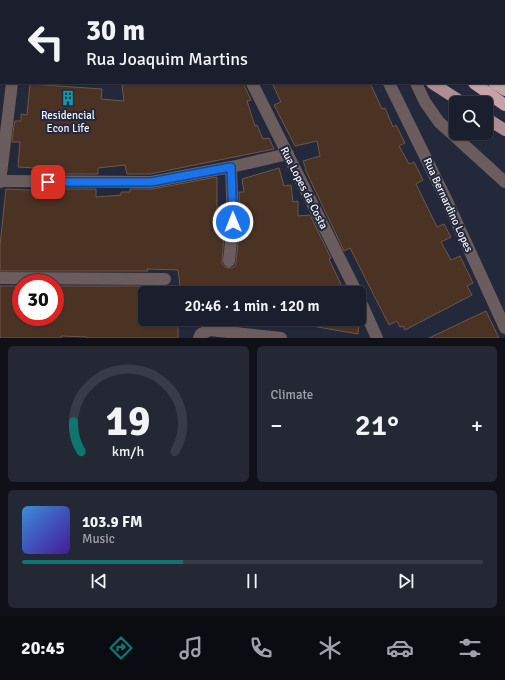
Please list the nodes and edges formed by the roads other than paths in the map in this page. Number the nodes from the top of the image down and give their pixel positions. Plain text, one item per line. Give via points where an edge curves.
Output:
1 (12, 84) edge
2 (253, 84) edge
3 (389, 84) edge
4 (416, 84) edge
5 (434, 84) edge
6 (475, 84) edge
7 (496, 84) edge
8 (505, 90) edge
9 (452, 96) edge
10 (505, 105) edge
11 (493, 122) edge
12 (505, 130) edge
13 (288, 154) junction
14 (231, 167) junction
15 (0, 182) edge
16 (505, 182) edge
17 (229, 261) dead end
18 (0, 278) edge
19 (165, 279) dead end
20 (354, 286) edge
21 (366, 314) edge
22 (505, 328) edge
23 (199, 338) edge
24 (281, 338) edge
25 (377, 338) edge

1 - 15 street
2 - 13 street, Rua Lopes da Costa
3 - 22 street, Rua Bernardino Lopes
4 - 16 street via 438,122
5 - 9 main road
6 - 10 highway
7 - 8 highway
11 - 12 main road
13 - 14 street
13 - 20 street, Rua Lopes da Costa
14 - 15 street via 151,182
14 - 17 street via 233,222
18 - 19 street
21 - 25 street
23 - 24 street via 201,334 210,330

